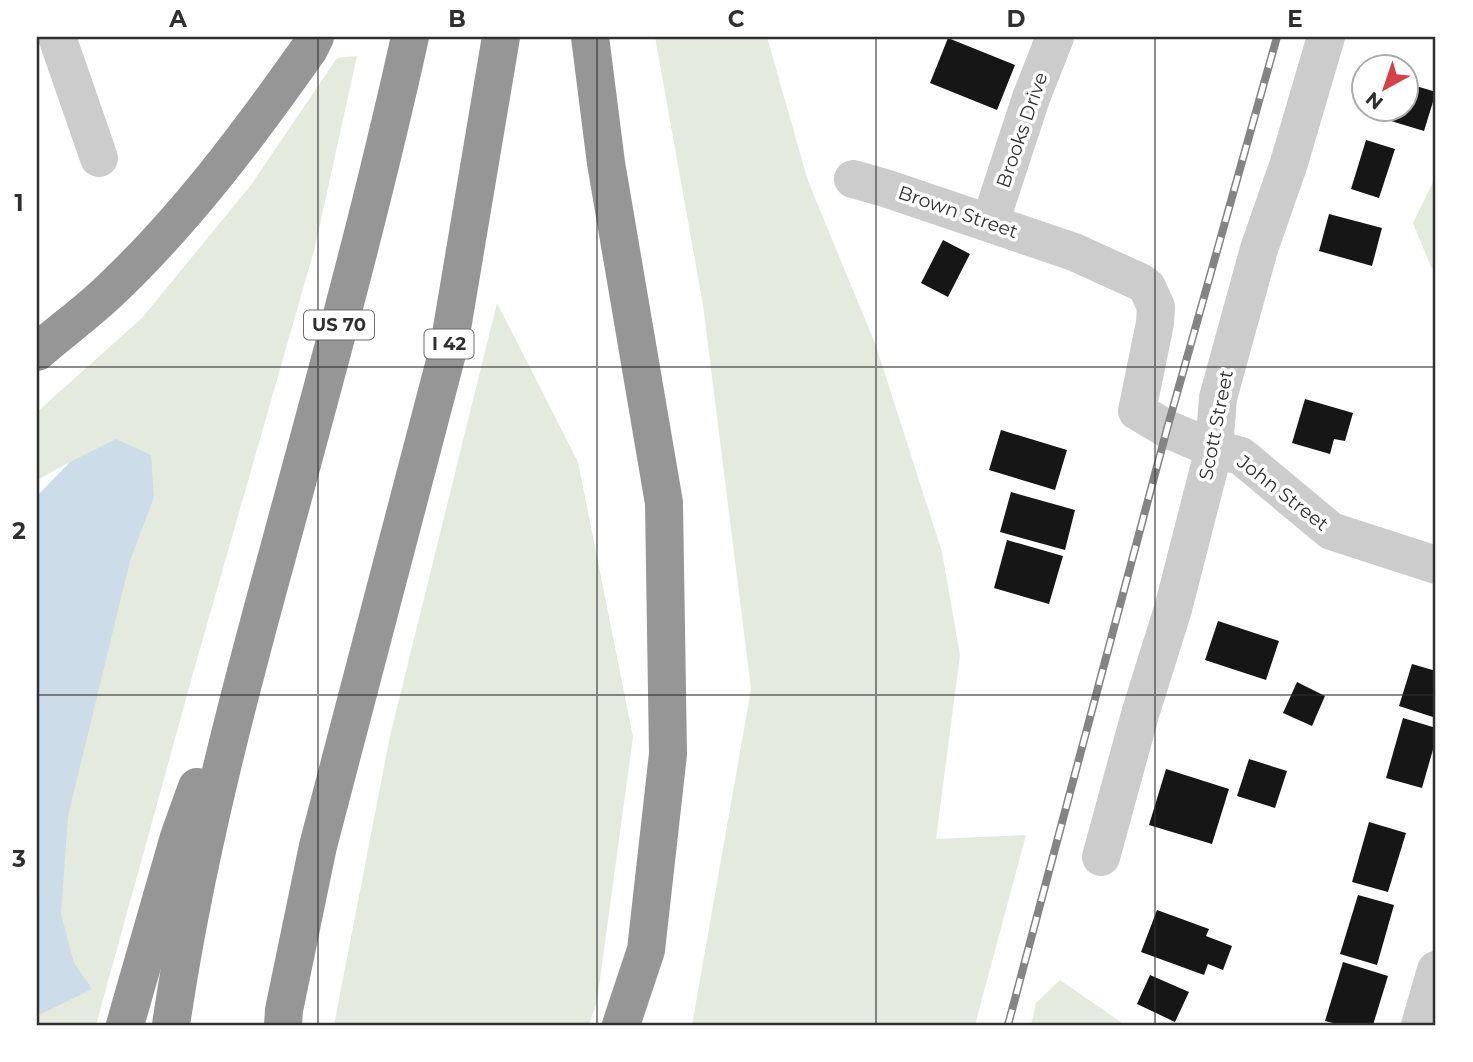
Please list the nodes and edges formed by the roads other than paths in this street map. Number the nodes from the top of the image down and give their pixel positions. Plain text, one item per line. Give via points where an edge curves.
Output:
1 (57, 37) edge
2 (315, 37) edge
3 (410, 37) edge
4 (500, 37) edge
5 (590, 37) edge
6 (1055, 37) edge
7 (1326, 37) edge
8 (99, 158) dead end
9 (853, 179) dead end
10 (990, 223) junction
11 (1147, 287) joint
12 (37, 352) edge
13 (1214, 449) junction
14 (1436, 565) edge
15 (262, 611) junction
16 (1101, 857) dead end
17 (1436, 970) edge
18 (125, 1025) edge
19 (171, 1025) edge
20 (283, 1025) edge
21 (621, 1025) edge
22 (1420, 1025) edge

1 - 8 street
2 - 12 highway via 250,133 177,220 103,297
3 - 15 highway, US 70 via 367,222
4 - 20 highway, I 42 via 449,346 318,846
5 - 21 highway via 606,163 664,503 668,754 646,950
6 - 10 street, Brooks Drive
7 - 13 street, Scott Street via 1221,386
9 - 10 street, Brown Street
10 - 11 street, Brown Street via 1061,248
11 - 13 street, John Street via 1156,307 1155,323 1137,411
13 - 14 street, John Street via 1241,456 1331,531
13 - 16 street, Scott Street
15 - 18 highway via 179,837
15 - 19 highway, US 70 via 208,832
17 - 22 street

